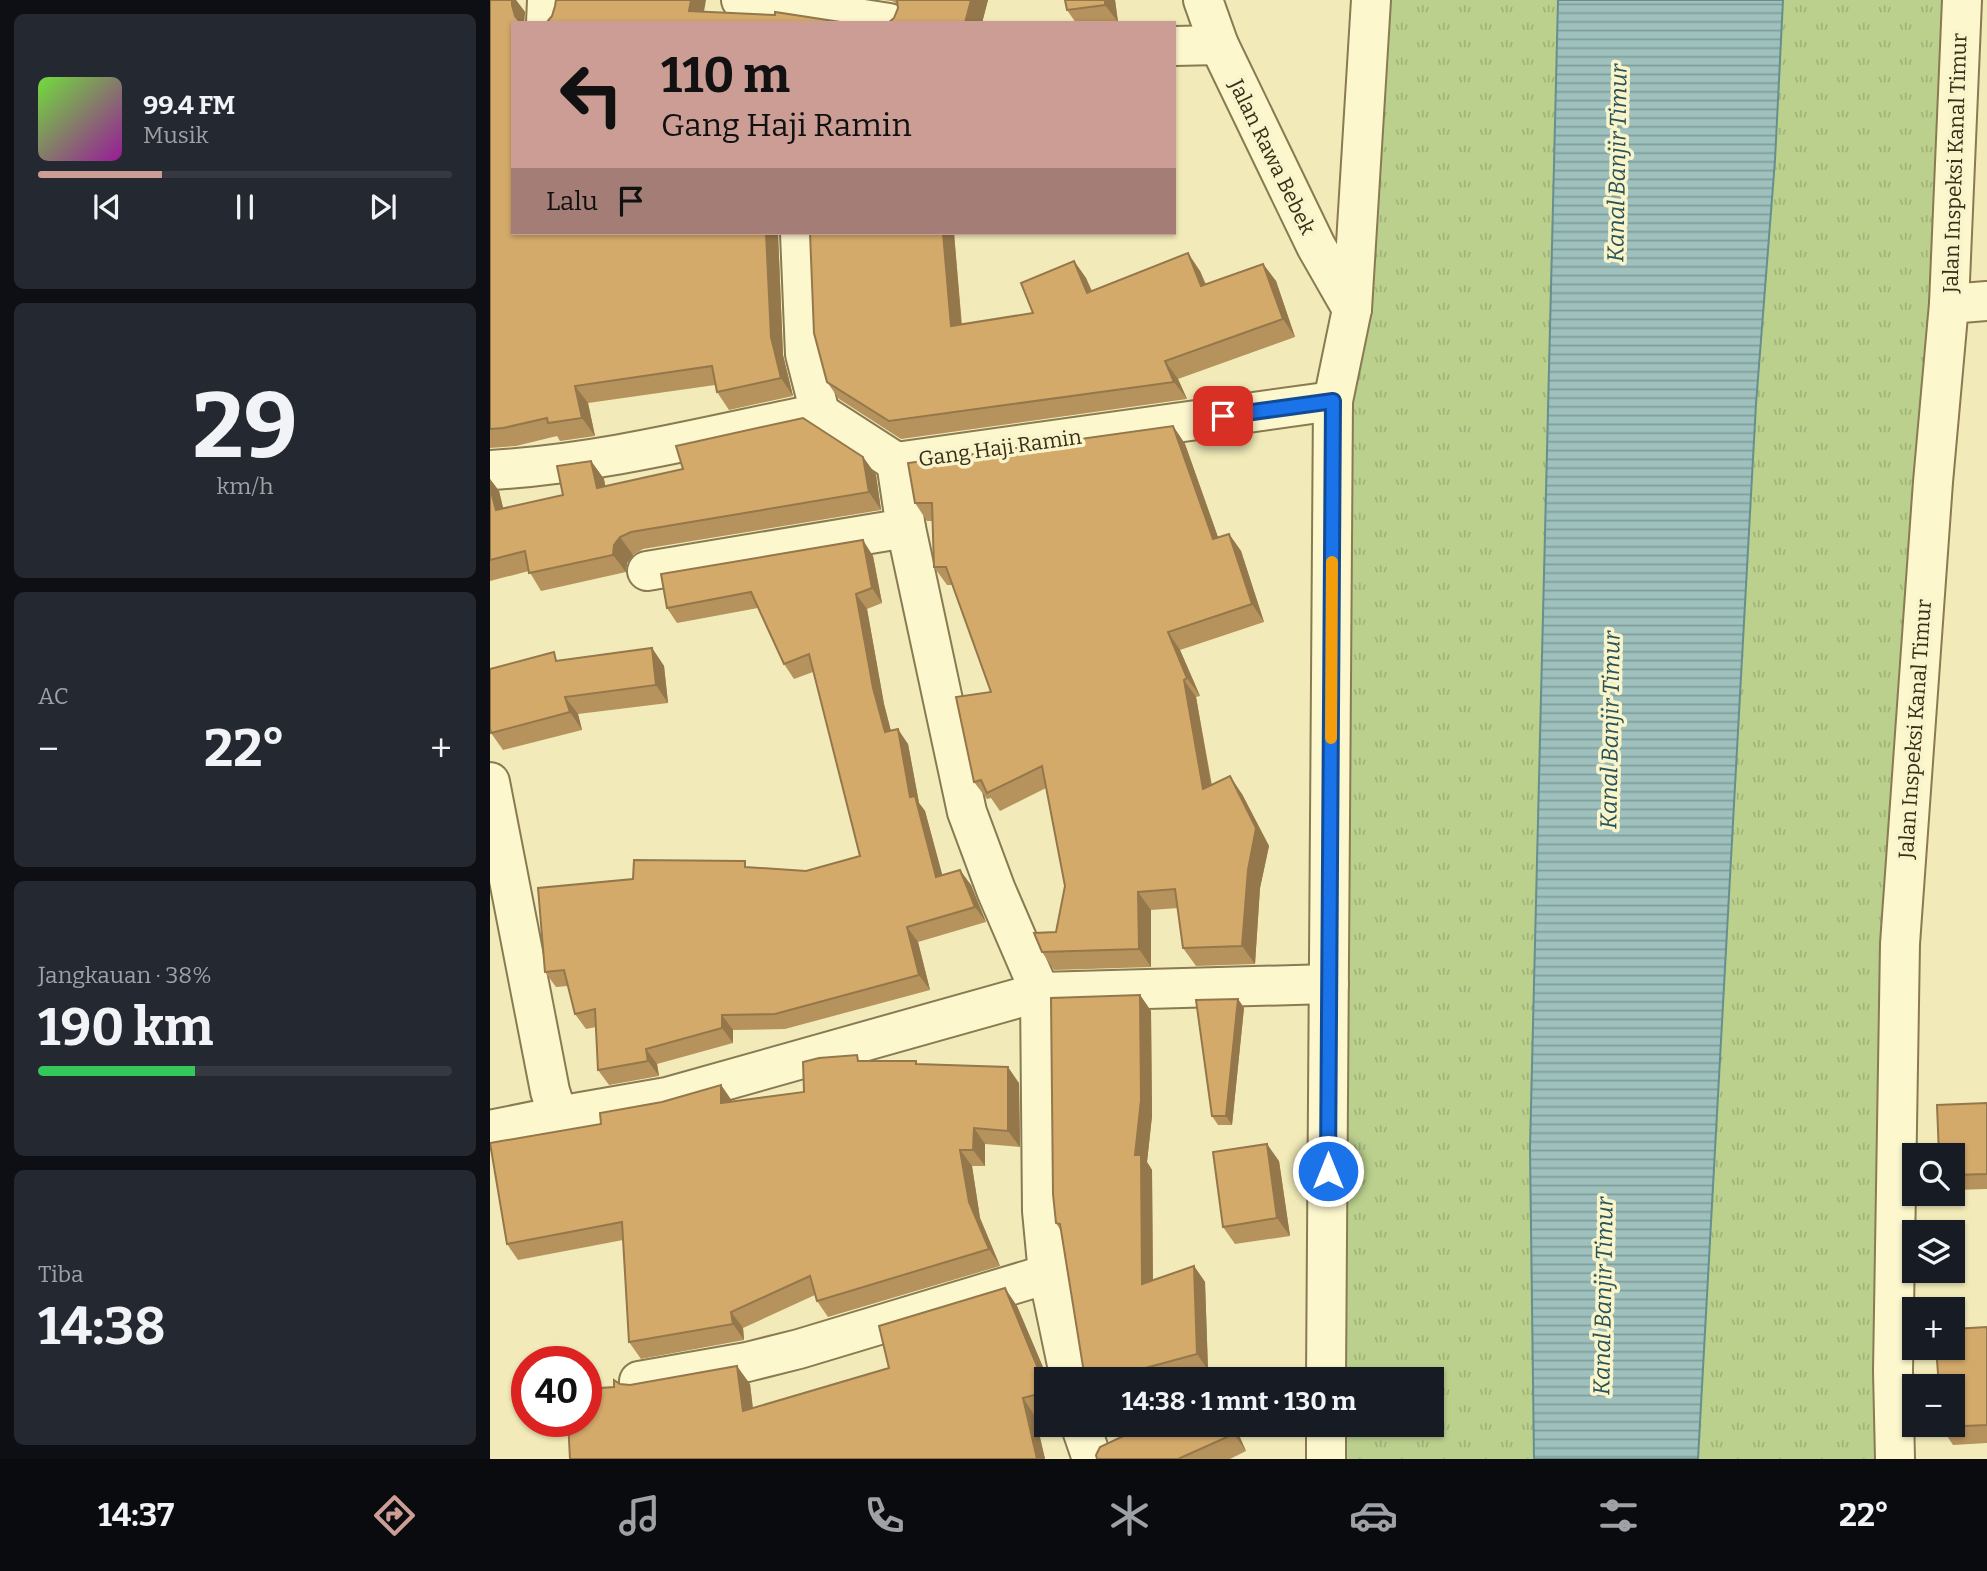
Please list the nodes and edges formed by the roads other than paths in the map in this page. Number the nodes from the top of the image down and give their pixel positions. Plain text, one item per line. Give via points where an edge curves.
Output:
1 (547, 0) edge
2 (741, 0) edge
3 (1203, 0) edge
4 (1371, 0) edge
5 (1962, 0) edge
6 (790, 15) edge
7 (546, 21) edge
8 (864, 21) edge
9 (1219, 45) junction
10 (1176, 47) edge
11 (800, 235) edge
12 (1987, 301) edge
13 (1949, 304) junction
14 (1352, 309) junction
15 (1333, 401) junction
16 (820, 413) junction
17 (896, 462) junction
18 (490, 470) edge
19 (906, 528) junction
20 (647, 571) dead end
21 (490, 782) edge
22 (1329, 985) junction
23 (1041, 992) junction
24 (558, 1116) junction
25 (490, 1130) edge
26 (1048, 1274) junction
27 (1067, 1367) edge
28 (1326, 1367) edge
29 (639, 1381) edge
30 (1084, 1437) edge
31 (1326, 1437) edge
32 (1092, 1459) edge
33 (1326, 1459) edge
34 (1895, 1459) edge

1 - 7 street
2 - 6 street
3 - 9 street, Jalan Rawa Bebek
4 - 14 street
5 - 13 street, Jalan Inspeksi Kanal Timur
6 - 8 street
9 - 10 street
9 - 14 street, Jalan Rawa Bebek via 1315,246
11 - 16 street via 805,354
12 - 13 street
13 - 34 street, Jalan Inspeksi Kanal Timur via 1900,944 1892,1371
14 - 15 street
15 - 17 street, Gang Haji Ramin
15 - 22 street
16 - 17 street, Gang Haji Ramin
16 - 18 street via 590,460
17 - 19 street
19 - 20 street
19 - 23 street via 967,812
21 - 24 street
22 - 23 street
22 - 28 street
23 - 24 street via 667,1097
23 - 26 street via 1042,1211
24 - 25 street
26 - 27 street
26 - 29 street via 799,1349
30 - 32 street
31 - 33 street

